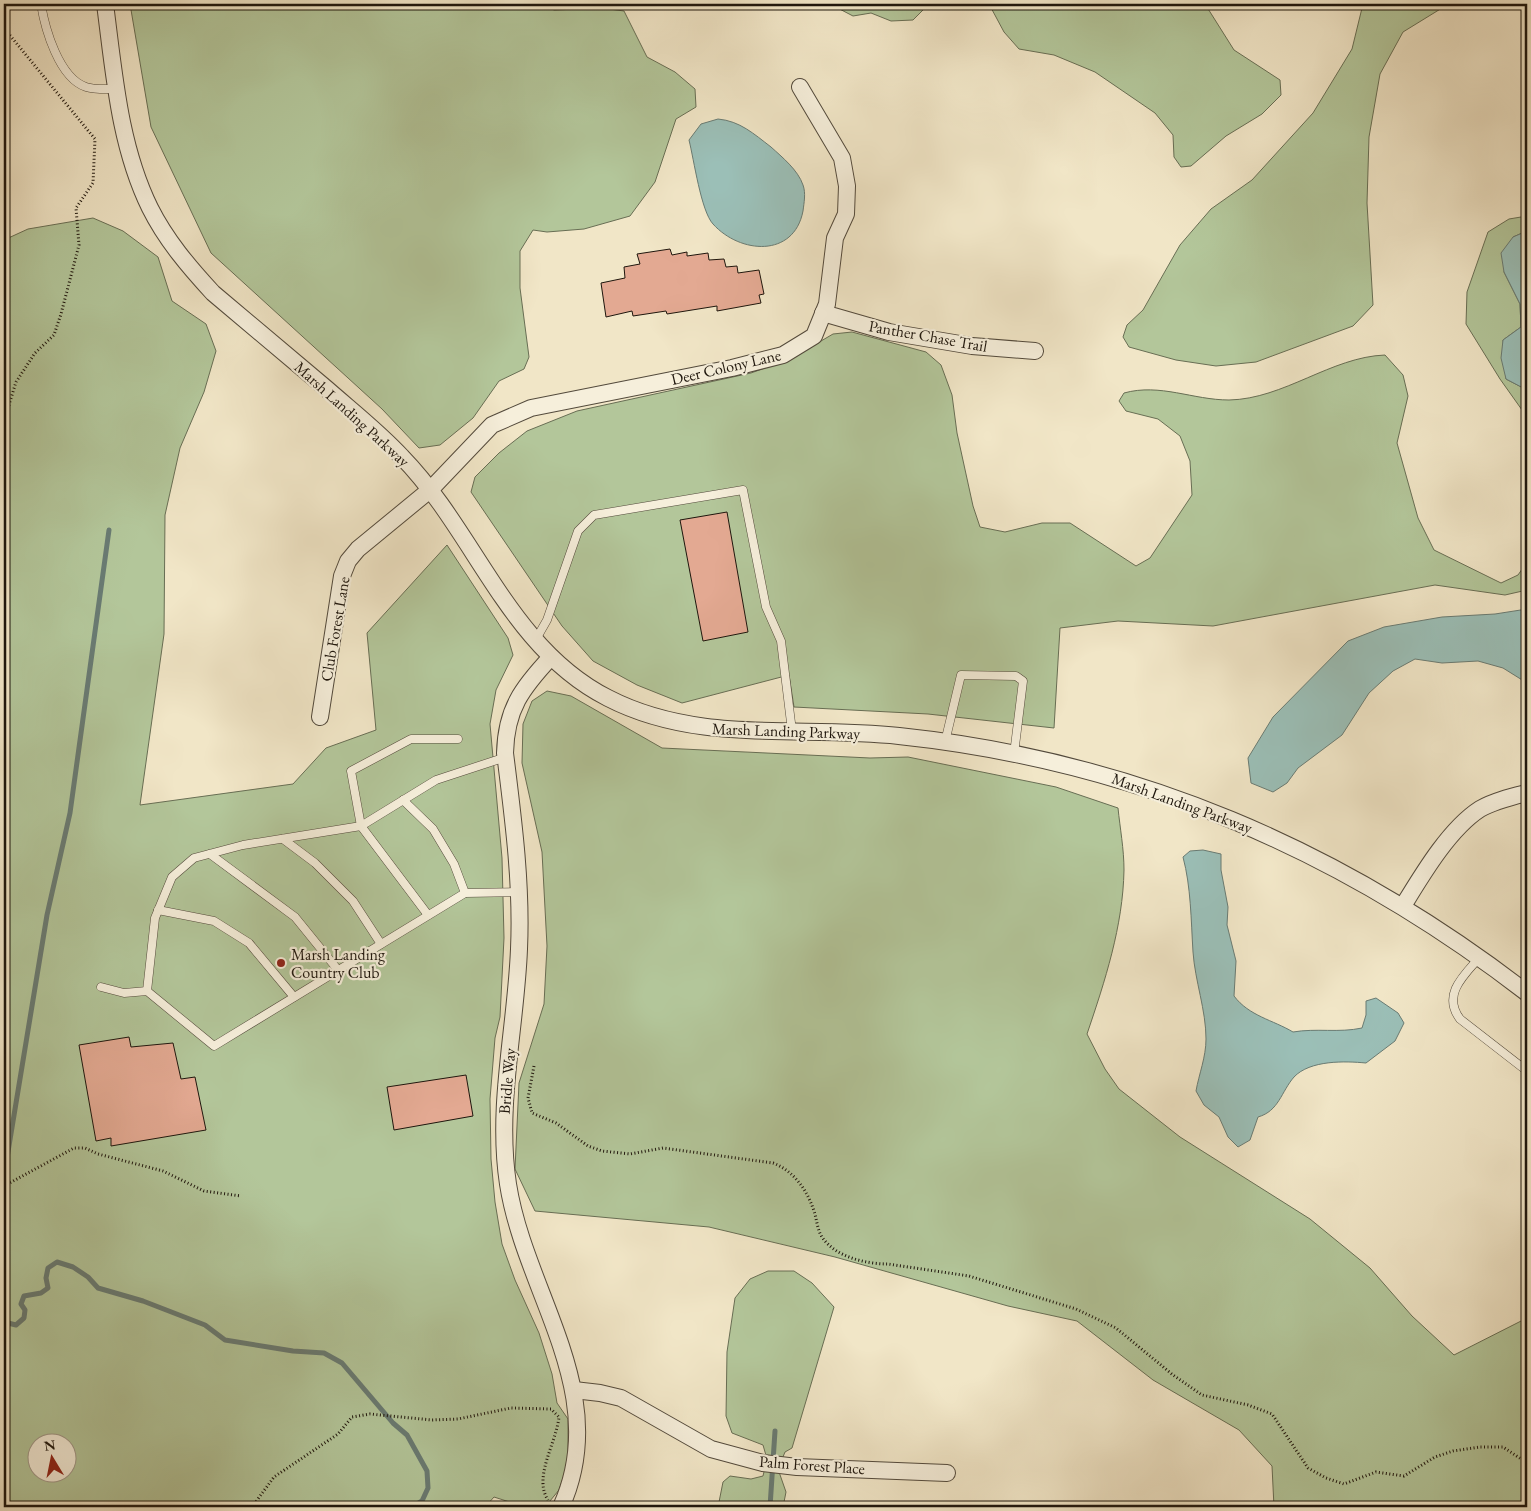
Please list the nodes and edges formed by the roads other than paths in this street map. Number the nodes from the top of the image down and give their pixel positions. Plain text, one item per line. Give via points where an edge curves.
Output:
1 (41, 4) edge
2 (105, 4) edge
3 (800, 87) dead end
4 (117, 88) junction
5 (823, 313) junction
6 (1035, 351) dead end
7 (431, 489) junction
8 (535, 641) junction
9 (551, 657) junction
10 (320, 717) dead end
11 (792, 731) junction
12 (458, 739) dead end
13 (945, 742) junction
14 (1014, 754) junction
15 (506, 757) junction
16 (1527, 793) edge
17 (403, 800) junction
18 (361, 826) junction
19 (283, 839) junction
20 (210, 854) junction
21 (518, 892) junction
22 (465, 893) junction
23 (1403, 906) junction
24 (158, 910) junction
25 (428, 915) junction
26 (380, 944) junction
27 (1480, 957) junction
28 (338, 970) junction
29 (102, 987) dead end
30 (147, 991) junction
31 (1527, 993) edge
32 (294, 997) junction
33 (1527, 1071) edge
34 (574, 1390) junction
35 (947, 1472) dead end
36 (561, 1507) edge

1 - 4 lane via 51,44 70,77 86,87
2 - 4 street, Marsh Landing Parkway
3 - 5 street, Deer Colony Lane via 842,158 847,186 846,214 835,238 827,304
4 - 7 street, Marsh Landing Parkway via 135,174 168,240 214,293 372,428
5 - 6 street, Panther Chase Trail via 889,332 972,346
5 - 7 street, Deer Colony Lane via 814,336 783,355 531,408 492,425
7 - 8 street, Marsh Landing Parkway
7 - 10 street, Club Forest Lane via 358,549 348,562 342,576
8 - 9 street, Marsh Landing Parkway
8 - 11 lane via 547,620 578,531 594,516 743,490 766,607 780,641
9 - 11 street, Marsh Landing Parkway via 591,689 639,713 702,728
9 - 15 street, Bridle Way via 514,704 506,735
11 - 13 street, Marsh Landing Parkway via 847,732
12 - 18 lane via 411,739 351,771
13 - 14 street, Marsh Landing Parkway
13 - 14 lane via 961,674 1016,676 1023,681
14 - 23 street, Marsh Landing Parkway via 1106,775 1229,818 1347,874
15 - 17 lane via 436,780
15 - 21 street, Bridle Way
16 - 23 street via 1495,802 1466,820 1430,862
17 - 18 lane
17 - 22 lane via 433,829 454,864
18 - 19 lane
18 - 25 lane
19 - 20 lane
19 - 26 lane via 315,863 353,901
20 - 24 lane via 194,858 172,877
20 - 28 lane via 295,916
21 - 22 lane
21 - 34 street, Bridle Way via 519,949 504,1108 508,1184 525,1255 558,1333
22 - 25 lane
23 - 27 street, Marsh Landing Parkway
24 - 30 lane
24 - 32 lane via 214,921 249,943
25 - 26 lane
26 - 28 lane
27 - 31 street, Marsh Landing Parkway
27 - 33 lane via 1457,983 1452,1002 1455,1012
28 - 32 lane
29 - 30 lane via 124,993
30 - 32 lane via 214,1046
34 - 35 street, Palm Forest Place via 621,1398 711,1450 763,1463
34 - 36 street, Bridle Way via 578,1428 575,1457

